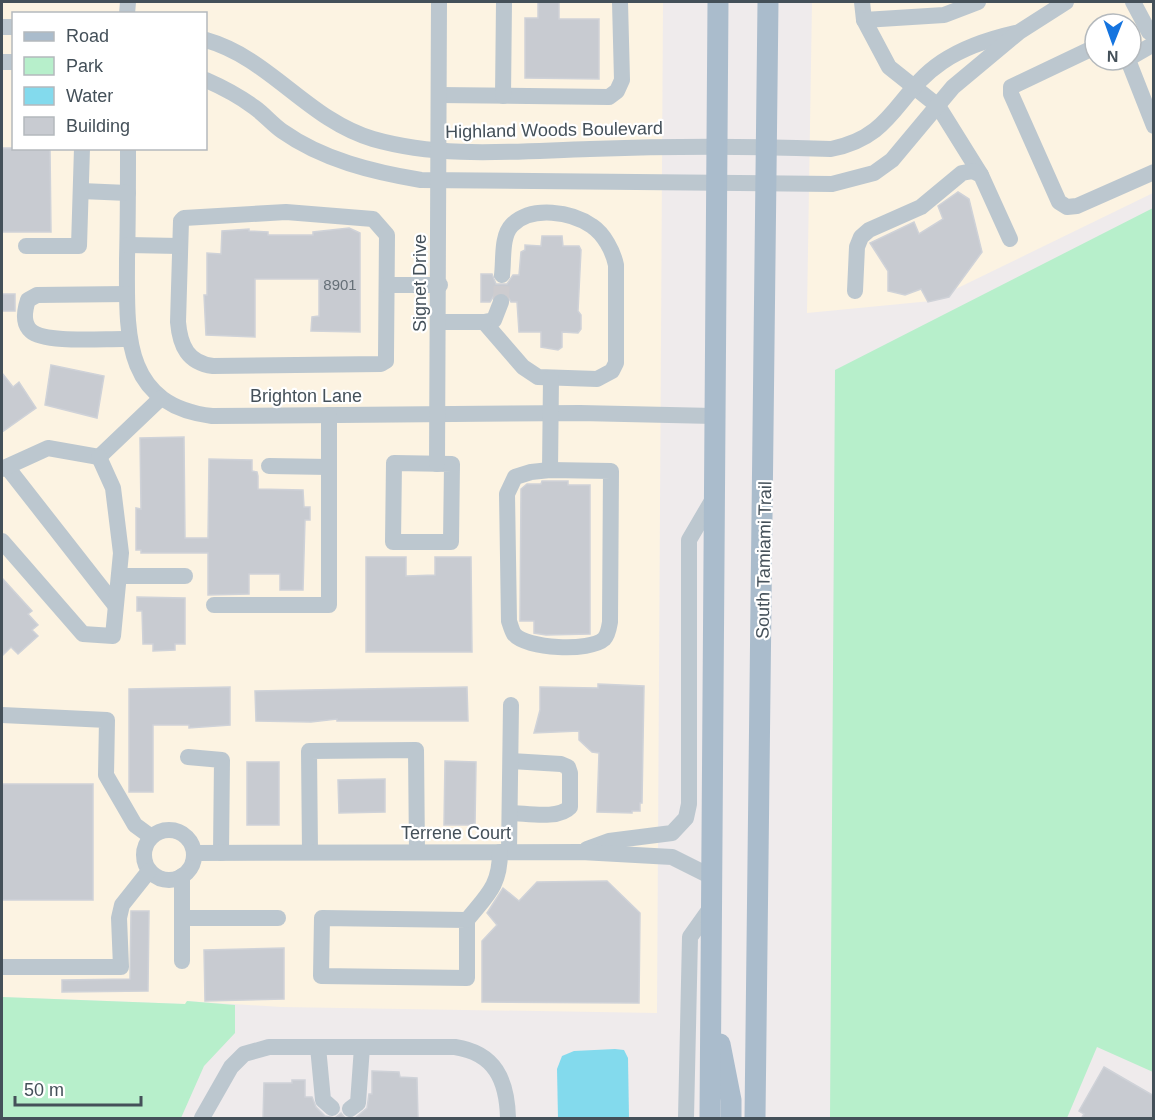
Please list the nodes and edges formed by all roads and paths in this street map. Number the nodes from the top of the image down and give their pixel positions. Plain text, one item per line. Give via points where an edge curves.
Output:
1 (439, 2) edge
2 (504, 2) edge
3 (621, 2) edge
4 (718, 2) edge
5 (768, 2) edge
6 (862, 2) edge
7 (978, 2) edge
8 (1066, 2) edge
9 (1133, 2) edge
10 (864, 20) junction
11 (1019, 32) junction
12 (1154, 35) edge
13 (207, 40) edge
14 (1083, 53) edge
15 (1134, 72) edge
16 (207, 80) edge
17 (915, 88) junction
18 (439, 95) junction
19 (503, 96) junction
20 (938, 106) junction
21 (1154, 126) edge
22 (717, 147) junction
23 (768, 147) junction
24 (82, 150) edge
25 (128, 150) edge
26 (439, 151) junction
27 (1154, 172) edge
28 (981, 175) junction
29 (439, 181) junction
30 (716, 182) junction
31 (768, 184) junction
32 (81, 191) junction
33 (128, 193) junction
34 (1010, 238) dead end
35 (128, 245) junction
36 (26, 246) dead end
37 (179, 246) junction
38 (502, 274) tunnel mouth
39 (387, 285) junction
40 (440, 285) junction
41 (855, 291) dead end
42 (127, 294) junction
43 (501, 302) tunnel mouth
44 (439, 322) junction
45 (484, 322) junction
46 (129, 339) junction
47 (551, 378) junction
48 (161, 398) junction
49 (329, 415) junction
50 (438, 415) junction
51 (551, 415) junction
52 (714, 416) junction
53 (99, 457) junction
54 (437, 464) junction
55 (269, 466) dead end
56 (329, 467) junction
57 (4, 468) edge
58 (550, 470) junction
59 (713, 500) junction
60 (2, 541) edge
61 (118, 576) junction
62 (185, 576) dead end
63 (115, 604) junction
64 (213, 605) dead end
65 (511, 705) dead end
66 (2, 716) edge
67 (188, 757) dead end
68 (511, 760) junction
69 (510, 813) junction
70 (150, 836) junction
71 (220, 852) junction
72 (310, 852) junction
73 (417, 852) junction
74 (504, 852) junction
75 (581, 852) junction
76 (194, 853) junction
77 (149, 871) junction
78 (182, 876) junction
79 (712, 877) junction
80 (712, 906) junction
81 (182, 918) junction
82 (278, 918) dead end
83 (467, 920) junction
84 (182, 961) dead end
85 (2, 967) edge
86 (712, 999) junction
87 (318, 1047) junction
88 (362, 1047) junction
89 (332, 1108) dead end
90 (350, 1108) dead end
91 (202, 1119) edge
92 (508, 1119) edge
93 (686, 1119) edge
94 (710, 1119) edge
95 (731, 1119) edge
96 (755, 1119) edge

1 - 18 street, Signet Drive
2 - 19 street
3 - 19 street via 621,80 609,97
4 - 22 main road
5 - 23 main road, South Tamiami Trail
6 - 10 street
7 - 10 street via 944,15
8 - 11 street
9 - 12 street
10 - 17 street via 889,66
11 - 17 street, Highland Woods Boulevard via 960,51 940,63
11 - 20 street via 953,87
13 - 26 street, Highland Woods Boulevard via 261,67 318,112 352,131 396,145
14 - 27 street via 1011,87 1059,202 1067,207 1077,206
15 - 21 street
16 - 29 street via 256,107 281,131 323,154 382,173
17 - 20 street
17 - 23 street, Highland Woods Boulevard via 883,126 850,146
18 - 19 street
18 - 26 street, Signet Drive
20 - 28 street
20 - 31 street via 892,160 874,172 832,184
22 - 23 street, Highland Woods Boulevard
22 - 26 street, Highland Woods Boulevard
22 - 30 main road
23 - 31 main road, South Tamiami Trail
24 - 32 street
25 - 33 street, Brighton Lane
26 - 29 street, Signet Drive
28 - 34 street
28 - 41 street via 973,171 962,173 921,207 861,237
29 - 30 street
29 - 40 street, Signet Drive
30 - 31 street
30 - 52 main road
31 - 96 main road, South Tamiami Trail
32 - 33 street
32 - 36 street via 79,246
33 - 35 street, Brighton Lane
35 - 37 street
35 - 42 street, Brighton Lane
37 - 39 street via 179,227 184,218 286,212 373,219 387,235
37 - 39 street via 180,339 188,355 202,365 381,364 386,361
38 - 47 street via 508,232 518,221 535,214 558,213 593,226 614,254 616,363 612,372 597,379
39 - 40 street
40 - 44 street, Signet Drive
42 - 46 street, Brighton Lane
42 - 46 street via 37,295 28,300 25,310 26,324 32,332 47,338
43 - 45 street via 494,320
44 - 45 street
44 - 50 street, Signet Drive
45 - 47 street via 523,367 538,378
46 - 48 street, Brighton Lane via 139,370
47 - 51 street
48 - 49 street, Brighton Lane via 177,408 212,416
48 - 53 street
49 - 50 street, Brighton Lane
49 - 56 street
50 - 51 street, Brighton Lane
50 - 54 street, Signet Drive
51 - 52 street, Brighton Lane
51 - 58 street
52 - 59 main road
53 - 57 street via 48,448
53 - 61 street via 113,488 121,553
54 - 54 street via 452,464 451,542 393,542 394,463
55 - 56 street
56 - 64 street via 329,605
57 - 63 street
58 - 58 street via 611,471 610,622 606,637 598,644 564,646 524,640 514,634 509,621 507,494 515,477
59 - 75 street via 689,540 686,818 672,833 609,840
59 - 79 main road
60 - 63 street via 83,634 113,636
61 - 62 street
61 - 63 street
65 - 68 street
66 - 70 street via 107,720 106,775 135,825
67 - 71 street via 222,760
68 - 69 street
68 - 69 street via 568,767 570,807 565,812
69 - 74 street
70 - 76 street via 165,829 174,830 188,838
70 - 77 street via 143,857
71 - 72 street, Terrene Court
71 - 76 street, Terrene Court
72 - 73 street, Terrene Court
72 - 73 street via 309,751 416,750
73 - 74 street, Terrene Court
74 - 75 street, Terrene Court
74 - 83 street via 494,886
75 - 79 street, Terrene Court via 672,857
76 - 78 street via 192,866
77 - 78 street via 161,879
77 - 85 street via 122,905 121,967
78 - 81 street
79 - 80 main road
80 - 86 main road
80 - 93 street via 690,937
81 - 82 street
81 - 84 street
83 - 83 street via 322,918 321,976 467,978
86 - 94 main road
86 - 95 main road
87 - 88 street
87 - 89 street via 323,1100
87 - 91 street via 269,1047 244,1054 225,1075
88 - 90 street via 360,1095 358,1103
88 - 92 street via 470,1049 483,1056 500,1076

